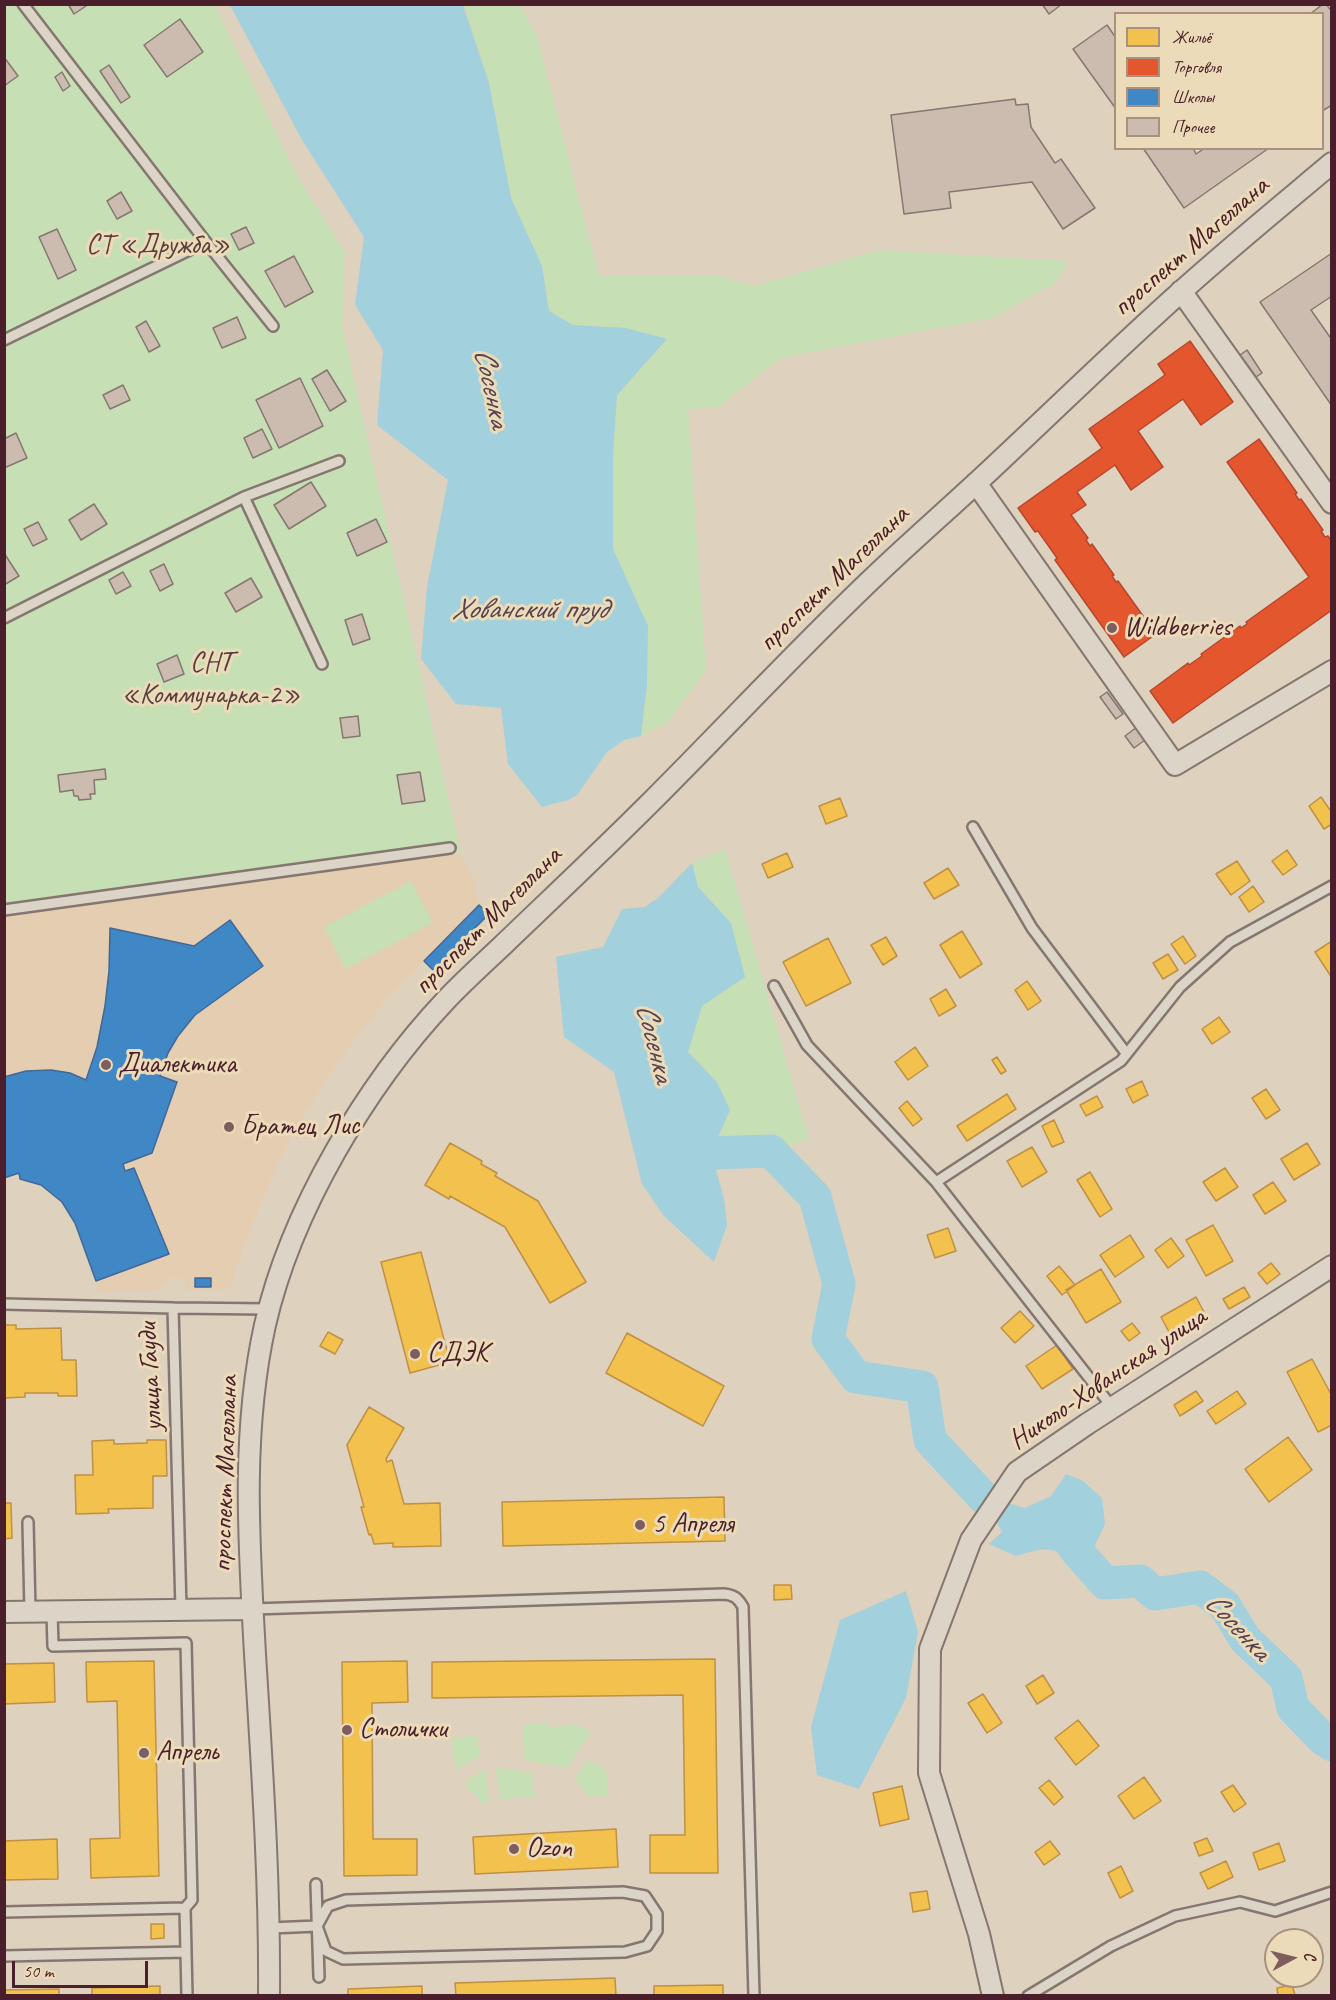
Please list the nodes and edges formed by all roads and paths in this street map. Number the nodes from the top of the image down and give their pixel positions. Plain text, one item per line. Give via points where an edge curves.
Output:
1 (23, 4) edge
2 (1332, 163) edge
3 (206, 242) junction
4 (1181, 291) junction
5 (273, 326) dead end
6 (4, 340) edge
7 (339, 461) dead end
8 (976, 483) junction
9 (244, 497) junction
10 (1332, 503) edge
11 (4, 618) edge
12 (322, 664) dead end
13 (1332, 671) edge
14 (973, 827) dead end
15 (450, 848) dead end
16 (1332, 886) edge
17 (4, 910) edge
18 (774, 986) dead end
19 (1126, 1053) junction
20 (936, 1182) junction
21 (1332, 1266) edge
22 (4, 1304) edge
23 (173, 1308) junction
24 (270, 1308) junction
25 (1113, 1407) junction
26 (28, 1522) dead end
27 (181, 1609) junction
28 (252, 1609) junction
29 (4, 1612) edge
30 (30, 1612) junction
31 (52, 1612) junction
32 (316, 1884) dead end
33 (1332, 1893) edge
34 (185, 1908) junction
35 (4, 1912) edge
36 (317, 1926) junction
37 (270, 1928) junction
38 (186, 1952) junction
39 (4, 1956) edge
40 (319, 1977) dead end
41 (187, 1995) edge
42 (269, 1995) edge
43 (754, 1995) edge
44 (993, 1995) edge
45 (1028, 1995) edge

1 - 3 lane
2 - 4 street, проспект Магеллана
3 - 5 lane
3 - 6 lane
4 - 8 street, проспект Магеллана
4 - 10 street
7 - 9 lane
8 - 13 street via 1175,765
8 - 24 street, проспект Магеллана via 762,687 417,1033 364,1105 315,1191 280,1273
9 - 11 lane
9 - 12 lane
14 - 19 lane via 1032,928
15 - 17 lane
16 - 19 lane via 1230,942 1180,987
18 - 20 lane via 807,1045
19 - 20 lane via 1121,1061
20 - 25 lane
21 - 25 street, Николо-Хованская улица
22 - 23 lane, улица Гауди
23 - 24 lane
23 - 27 lane, улица Гауди
24 - 28 street, проспект Магеллана via 258,1361 249,1445
25 - 44 street, Николо-Хованская улица via 1017,1472 971,1540 930,1650 929,1773 979,1934
26 - 30 lane
27 - 28 street
27 - 31 street
28 - 37 street, проспект Магеллана
28 - 43 lane via 724,1594 739,1599 743,1607
29 - 30 street
30 - 31 street
31 - 34 lane via 53,1646 186,1643 192,1900
32 - 36 lane
33 - 45 lane via 1275,1911 1240,1902 1175,1916 1111,1946
34 - 35 lane
34 - 38 lane
36 - 36 lane via 326,1951 343,1959 625,1952 647,1946 657,1931 657,1914 645,1896 623,1892 346,1900 328,1906
36 - 37 lane
36 - 40 lane
37 - 42 street, проспект Магеллана
38 - 39 lane
38 - 41 lane

